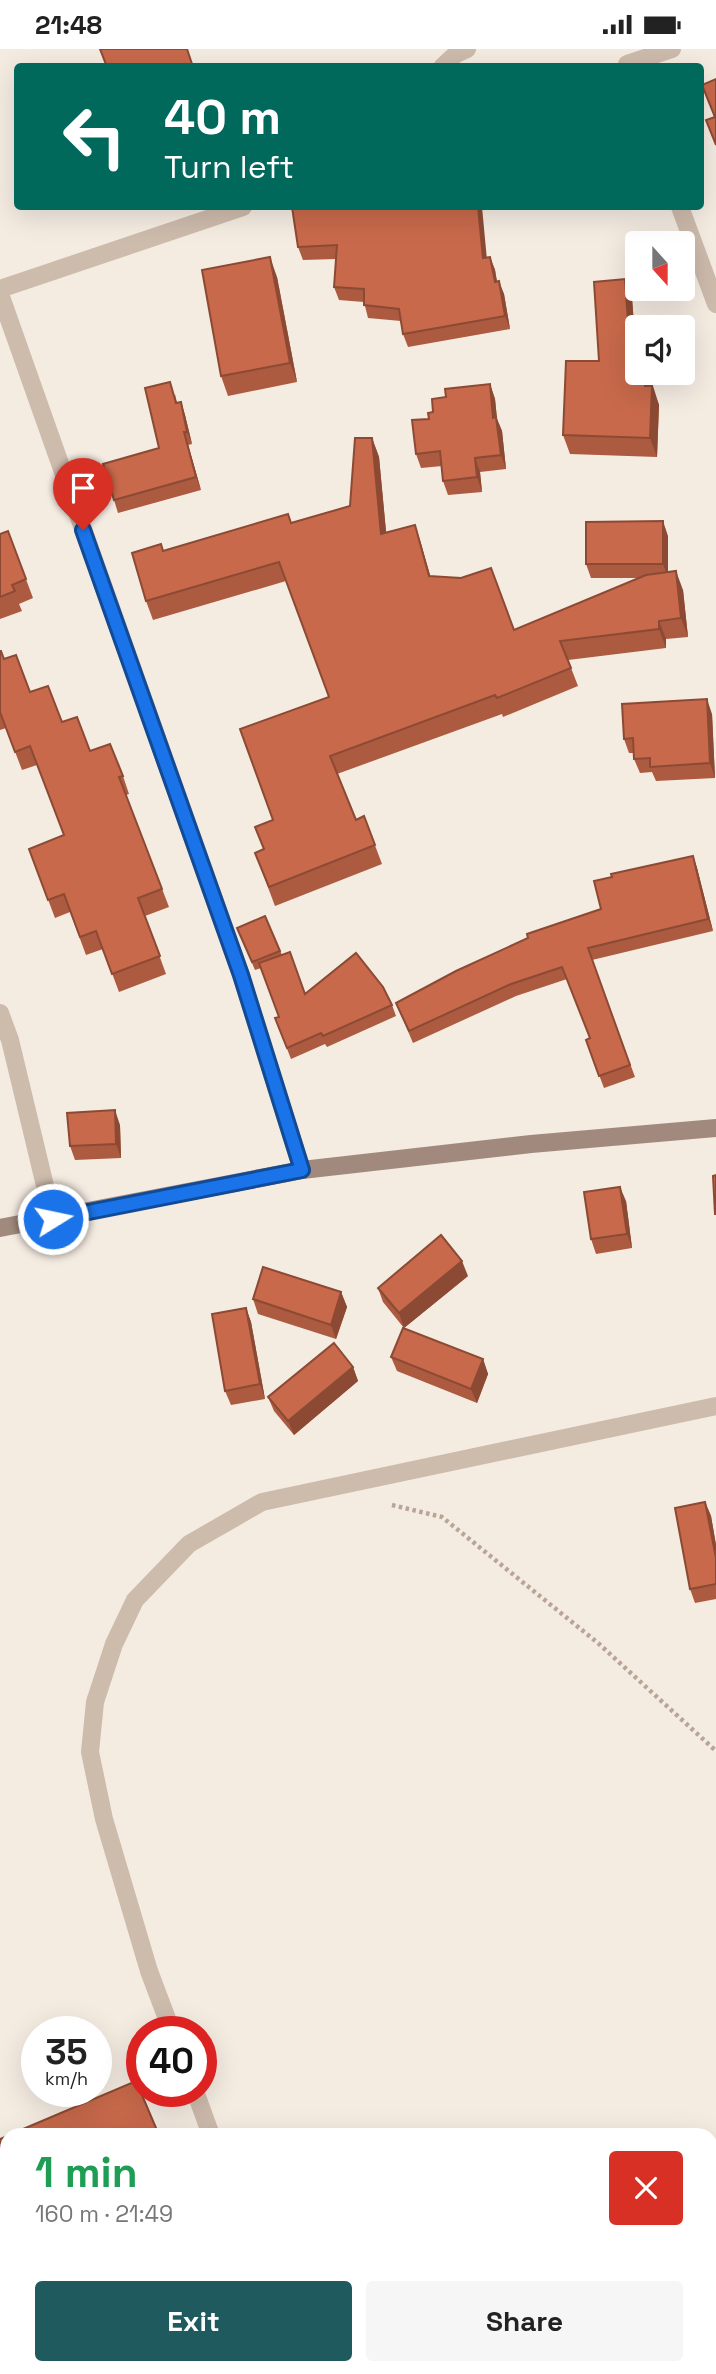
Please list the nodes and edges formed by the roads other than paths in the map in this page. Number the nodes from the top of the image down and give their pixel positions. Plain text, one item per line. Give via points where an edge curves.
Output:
1 (467, 49) edge
2 (673, 49) edge
3 (625, 60) edge
4 (446, 63) edge
5 (234, 210) edge
6 (681, 210) edge
7 (0, 289) edge
8 (0, 295) edge
9 (716, 304) edge
10 (0, 1013) edge
11 (716, 1128) edge
12 (302, 1170) junction
13 (53, 1219) junction
14 (0, 1228) edge
15 (716, 1406) edge
16 (166, 2016) edge
17 (201, 2107) edge
18 (208, 2128) edge

1 - 4 street
2 - 3 street
5 - 7 street
6 - 9 street
8 - 12 street via 241,975
10 - 13 street
11 - 12 street via 531,1143
12 - 13 street
13 - 14 street
15 - 16 street via 262,1502 189,1544 135,1600 95,1702 90,1752 108,1832
17 - 18 street

